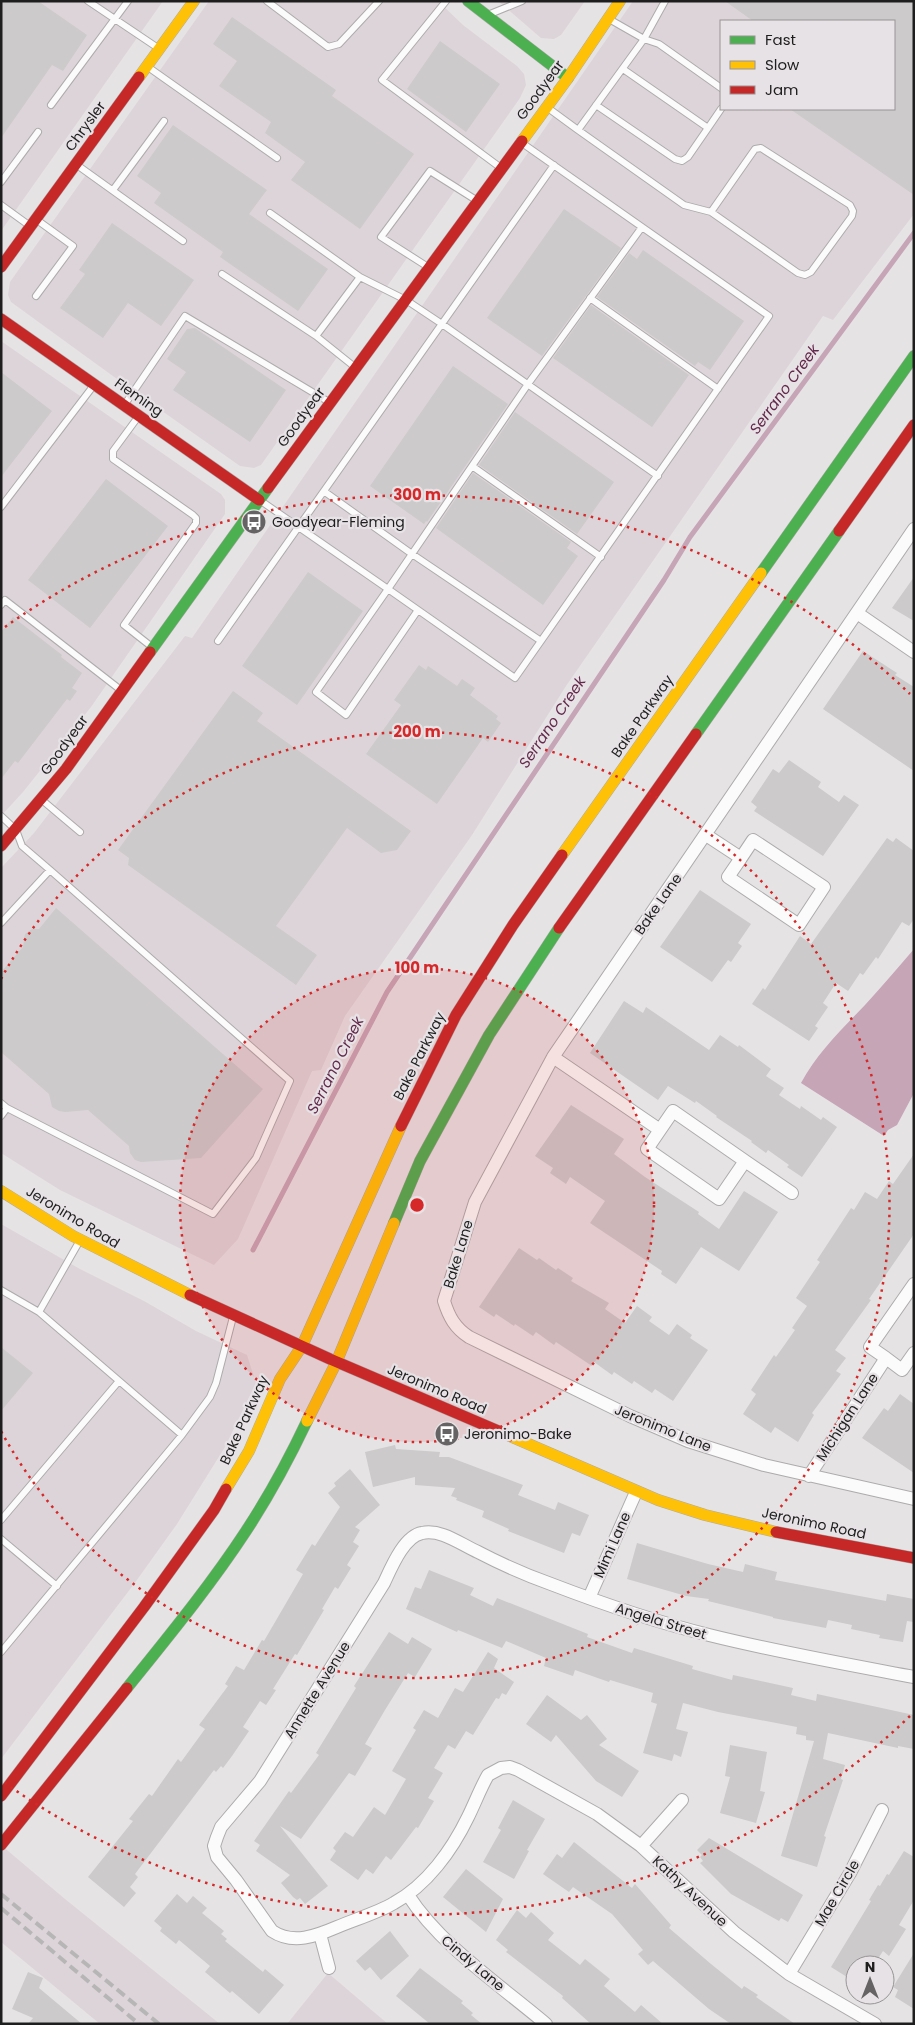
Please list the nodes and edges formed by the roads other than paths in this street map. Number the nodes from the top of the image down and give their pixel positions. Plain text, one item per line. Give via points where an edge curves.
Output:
1 (88, 1) edge
2 (128, 1) edge
3 (194, 1) edge
4 (267, 1) edge
5 (378, 1) edge
6 (446, 1) edge
7 (468, 1) edge
8 (522, 1) edge
9 (620, 1) edge
10 (664, 1) edge
11 (487, 16) junction
12 (609, 18) junction
13 (114, 19) junction
14 (644, 39) junction
15 (159, 49) junction
16 (147, 66) junction
17 (622, 69) junction
18 (568, 78) junction
19 (720, 87) edge
20 (51, 105) dead end
21 (596, 105) junction
22 (547, 107) junction
23 (720, 110) edge
24 (164, 121) dead end
25 (708, 128) junction
26 (578, 130) junction
27 (38, 132) dead end
28 (521, 142) junction
29 (277, 158) dead end
30 (76, 164) junction
31 (554, 165) junction
32 (502, 169) junction
33 (1, 182) edge
34 (113, 190) junction
35 (478, 201) junction
36 (1, 205) edge
37 (711, 212) junction
38 (270, 214) dead end
39 (33, 223) junction
40 (642, 227) junction
41 (183, 241) dead end
42 (1, 267) edge
43 (429, 268) junction
44 (222, 274) dead end
45 (360, 278) junction
46 (36, 296) dead end
47 (590, 298) junction
48 (406, 300) junction
49 (1, 319) edge
50 (442, 324) junction
51 (316, 336) junction
52 (914, 356) edge
53 (356, 368) junction
54 (94, 384) junction
55 (528, 384) junction
56 (718, 388) junction
57 (330, 402) junction
58 (124, 405) junction
59 (139, 416) junction
60 (914, 425) edge
61 (472, 466) junction
62 (658, 476) junction
63 (325, 492) junction
64 (259, 500) junction
65 (1, 508) edge
66 (300, 527) junction
67 (914, 529) edge
68 (412, 554) junction
69 (601, 557) junction
70 (388, 589) junction
71 (1, 605) edge
72 (418, 610) junction
73 (856, 614) junction
74 (218, 641) dead end
75 (541, 641) junction
76 (153, 648) junction
77 (914, 652) edge
78 (122, 691) junction
79 (42, 800) junction
80 (1, 816) edge
81 (16, 830) junction
82 (80, 832) dead end
83 (706, 835) junction
84 (1, 846) edge
85 (741, 858) junction
86 (50, 870) junction
87 (1, 923) edge
88 (553, 1057) junction
89 (4, 1106) edge
90 (1, 1116) edge
91 (660, 1130) junction
92 (745, 1161) junction
93 (1, 1191) edge
94 (792, 1193) dead end
95 (80, 1241) junction
96 (914, 1284) edge
97 (1, 1290) edge
98 (444, 1301) joint
99 (39, 1312) junction
100 (233, 1316) junction
101 (302, 1346) junction
102 (914, 1353) edge
103 (886, 1358) junction
104 (336, 1363) junction
105 (119, 1381) junction
106 (182, 1434) junction
107 (809, 1476) junction
108 (636, 1492) junction
109 (914, 1499) edge
110 (1, 1520) edge
111 (420, 1533) joint
112 (1, 1539) edge
113 (914, 1558) edge
114 (57, 1586) junction
115 (588, 1598) junction
116 (1, 1652) edge
117 (914, 1677) edge
118 (1, 1796) edge
119 (682, 1800) dead end
120 (882, 1810) dead end
121 (1, 1846) edge
122 (641, 1846) junction
123 (408, 1895) junction
124 (320, 1934) junction
125 (329, 1968) dead end
126 (789, 1974) junction
127 (546, 2024) edge
128 (875, 2024) edge

1 - 13 lane
2 - 13 lane
3 - 15 main road, Chrysler
4 - 5 lane via 328,46 339,44
6 - 32 lane via 382,80
7 - 11 main road
8 - 11 lane
9 - 12 main road, Goodyear
10 - 14 lane
11 - 18 main road
12 - 14 lane
12 - 18 main road, Goodyear
13 - 15 lane
13 - 20 lane
14 - 17 lane
14 - 19 lane via 658,44
15 - 16 main road, Chrysler
16 - 29 lane
16 - 30 main road, Chrysler
17 - 21 lane
17 - 25 lane
18 - 22 main road, Goodyear
21 - 25 lane via 682,161
21 - 26 lane
22 - 26 lane
22 - 28 main road, Goodyear
23 - 25 lane
24 - 34 lane
26 - 37 lane via 684,205
27 - 33 lane
28 - 31 lane
28 - 32 main road, Goodyear
30 - 34 lane
30 - 39 main road, Chrysler
31 - 40 lane
31 - 50 lane
32 - 35 main road, Goodyear
34 - 41 lane
35 - 43 main road, Goodyear
35 - 43 lane via 430,171 381,237
36 - 39 lane
37 - 37 lane via 805,275 811,272 852,216 853,210 850,204 761,148 755,149
38 - 45 lane
39 - 42 main road, Chrysler
39 - 46 lane via 73,246
40 - 47 lane
40 - 56 lane via 768,316
43 - 48 main road, Goodyear
44 - 51 lane
45 - 48 lane
45 - 51 lane
47 - 55 lane
47 - 56 lane
48 - 50 lane
48 - 53 main road, Goodyear
49 - 54 main road, Fleming
50 - 55 lane
50 - 63 lane
51 - 53 lane
52 - 101 main road, Bake Parkway via 513,924 456,1015 405,1117
53 - 57 main road, Goodyear
54 - 58 main road, Fleming
54 - 65 lane
55 - 61 lane
55 - 62 lane
56 - 62 lane
57 - 58 lane via 185,316
57 - 64 main road, Goodyear
58 - 59 main road, Fleming
59 - 64 main road, Fleming
59 - 76 lane via 113,451 114,459 196,518 196,523 124,625
60 - 104 main road via 546,946 489,1035 420,1161
61 - 68 lane
61 - 69 lane
62 - 69 lane
63 - 66 lane
63 - 68 lane
64 - 66 lane
64 - 76 main road, Goodyear
66 - 70 lane
66 - 74 lane
67 - 73 street, Bake Lane
68 - 70 lane
68 - 75 lane
69 - 75 lane
70 - 72 lane
70 - 72 lane via 316,692 346,715
71 - 78 lane via 5,600
72 - 75 lane via 515,678
73 - 77 street
73 - 83 street, Bake Lane
76 - 78 main road, Goodyear
78 - 79 main road, Goodyear
79 - 81 main road, Goodyear
79 - 82 lane
80 - 81 lane
81 - 84 main road, Goodyear
81 - 86 lane via 22,846
83 - 85 street
83 - 88 street, Bake Lane
85 - 85 street via 728,877 799,924 824,887 753,840
86 - 87 lane
86 - 89 lane via 290,1081 256,1158 213,1214
88 - 91 street
88 - 98 street, Bake Lane via 475,1202
89 - 90 lane
91 - 92 street via 673,1111
91 - 92 street via 647,1149 719,1198
92 - 94 street
93 - 95 main road, Jeronimo Road
95 - 99 lane
95 - 100 main road, Jeronimo Road
96 - 103 street, Michigan Lane via 870,1347
97 - 99 lane
98 - 107 street, Jeronimo Lane via 455,1325 469,1337 630,1416 688,1441
99 - 105 lane
100 - 101 main road, Jeronimo Road
100 - 106 lane via 210,1397
101 - 104 main road, Jeronimo Road
101 - 118 main road, Bake Parkway via 280,1379 249,1450 214,1510
102 - 103 street, Michigan Lane via 902,1370
103 - 107 street, Michigan Lane
104 - 108 main road, Jeronimo Road
104 - 121 main road via 284,1468 246,1531 184,1617
105 - 106 lane
105 - 110 lane
106 - 114 lane
107 - 109 street, Jeronimo Lane
108 - 113 main road, Jeronimo Road via 707,1515 796,1537
108 - 115 street, Mimi Lane
111 - 115 street, Angela Street via 449,1537 529,1575
111 - 124 street, Annette Avenue via 399,1553 384,1583 260,1781 221,1828 214,1846 223,1867 272,1931 290,1938
112 - 114 lane
114 - 116 lane
115 - 117 street, Angela Street via 716,1637
119 - 122 street
120 - 126 street, Mae Circle via 850,1873
122 - 123 street, Kathy Avenue via 597,1814 532,1777 510,1767 501,1768 488,1775 464,1825 440,1863
122 - 126 street, Kathy Avenue via 734,1932
123 - 124 street
123 - 127 street, Cindy Lane via 441,1936
124 - 125 street
126 - 128 street, Kathy Avenue

